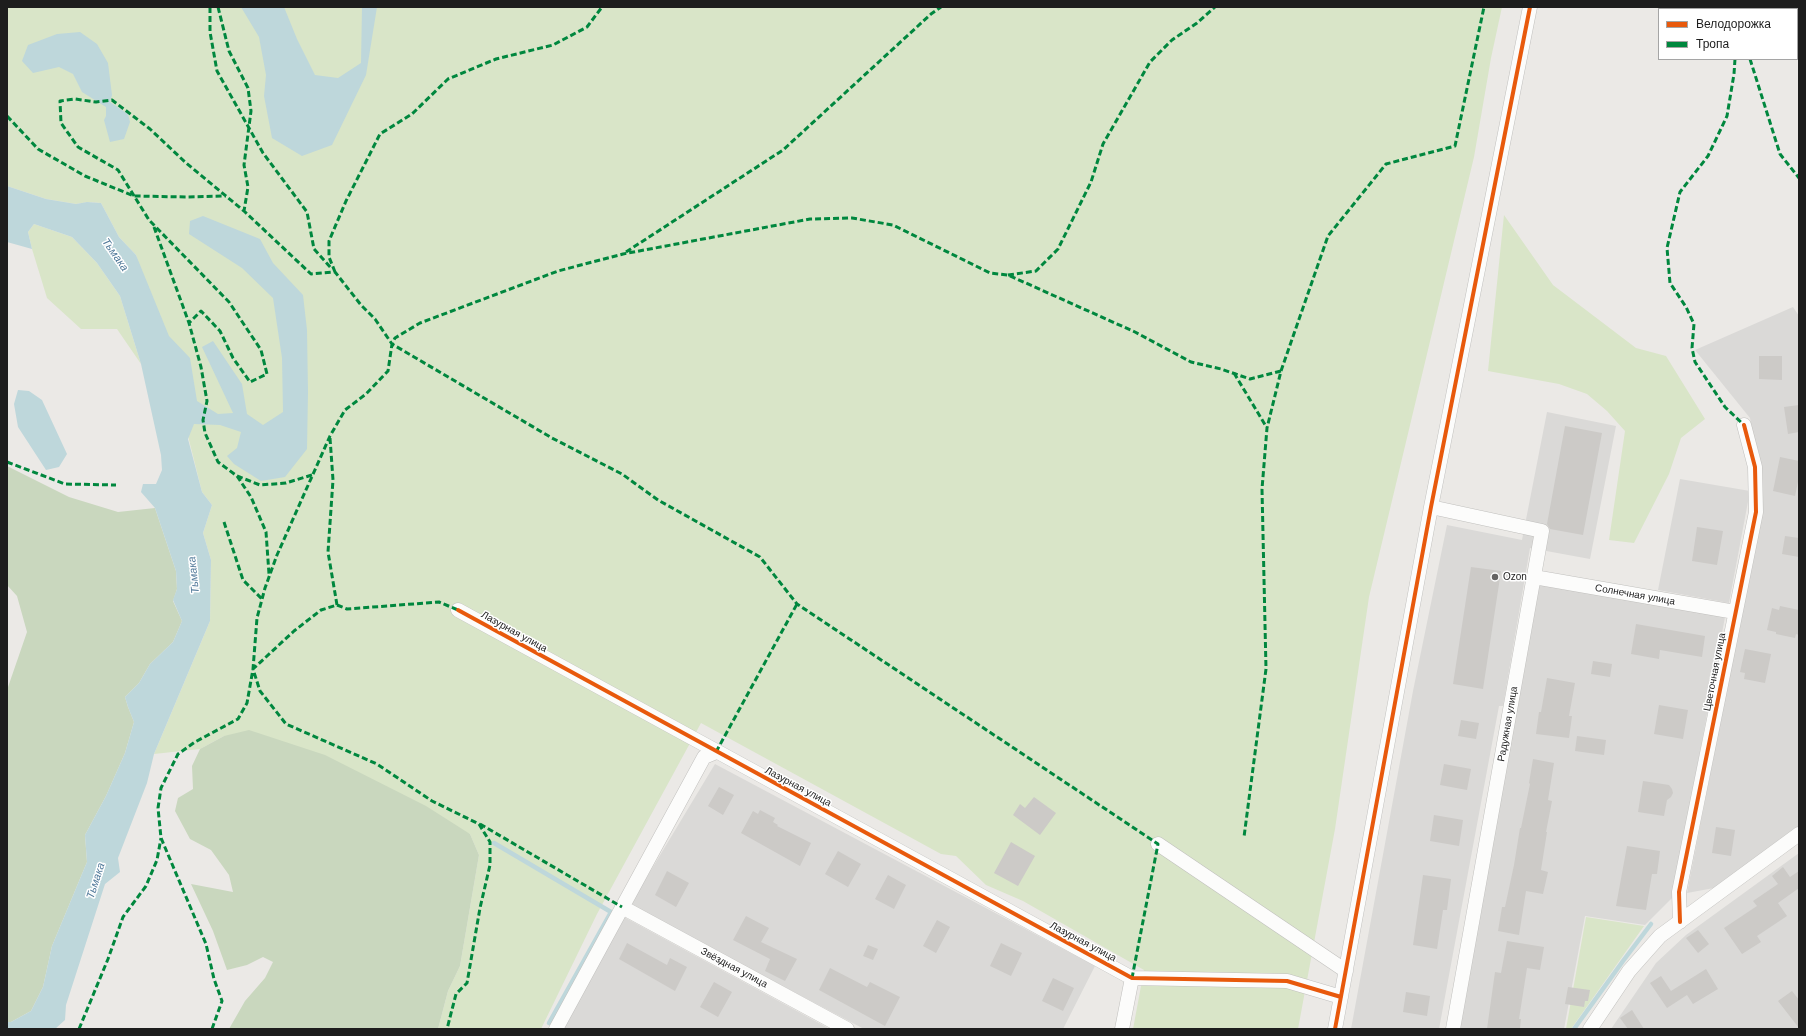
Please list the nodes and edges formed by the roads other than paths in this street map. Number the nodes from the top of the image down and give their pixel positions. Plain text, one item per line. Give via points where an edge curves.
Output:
1 (1530, 7) edge
2 (1744, 425) dead end
3 (1431, 507) junction
4 (1534, 578) junction
5 (458, 610) dead end
6 (1735, 612) junction
7 (716, 752) junction
8 (1799, 834) edge
9 (1158, 844) dead end
10 (622, 907) junction
11 (1680, 922) junction
12 (1346, 971) junction
13 (1132, 978) junction
14 (1341, 997) junction
15 (556, 1029) edge
16 (846, 1029) edge
17 (1122, 1029) edge
18 (1335, 1029) edge
19 (1453, 1029) edge
20 (1590, 1029) edge

1 - 3 street
2 - 6 street, Цветочная улица via 1755,467 1756,512
3 - 4 street, Радужная улица via 1542,531
3 - 12 street
4 - 6 street, Солнечная улица
4 - 19 street, Радужная улица
5 - 7 street, Лазурная улица
6 - 11 street, Цветочная улица via 1679,892
7 - 10 street via 704,757
7 - 13 street, Лазурная улица
8 - 11 street
9 - 12 street
10 - 15 street
10 - 16 street, Звёздная улица
11 - 20 street via 1660,936 1629,971
12 - 14 street
13 - 14 street via 1287,981
13 - 17 street
14 - 18 street

